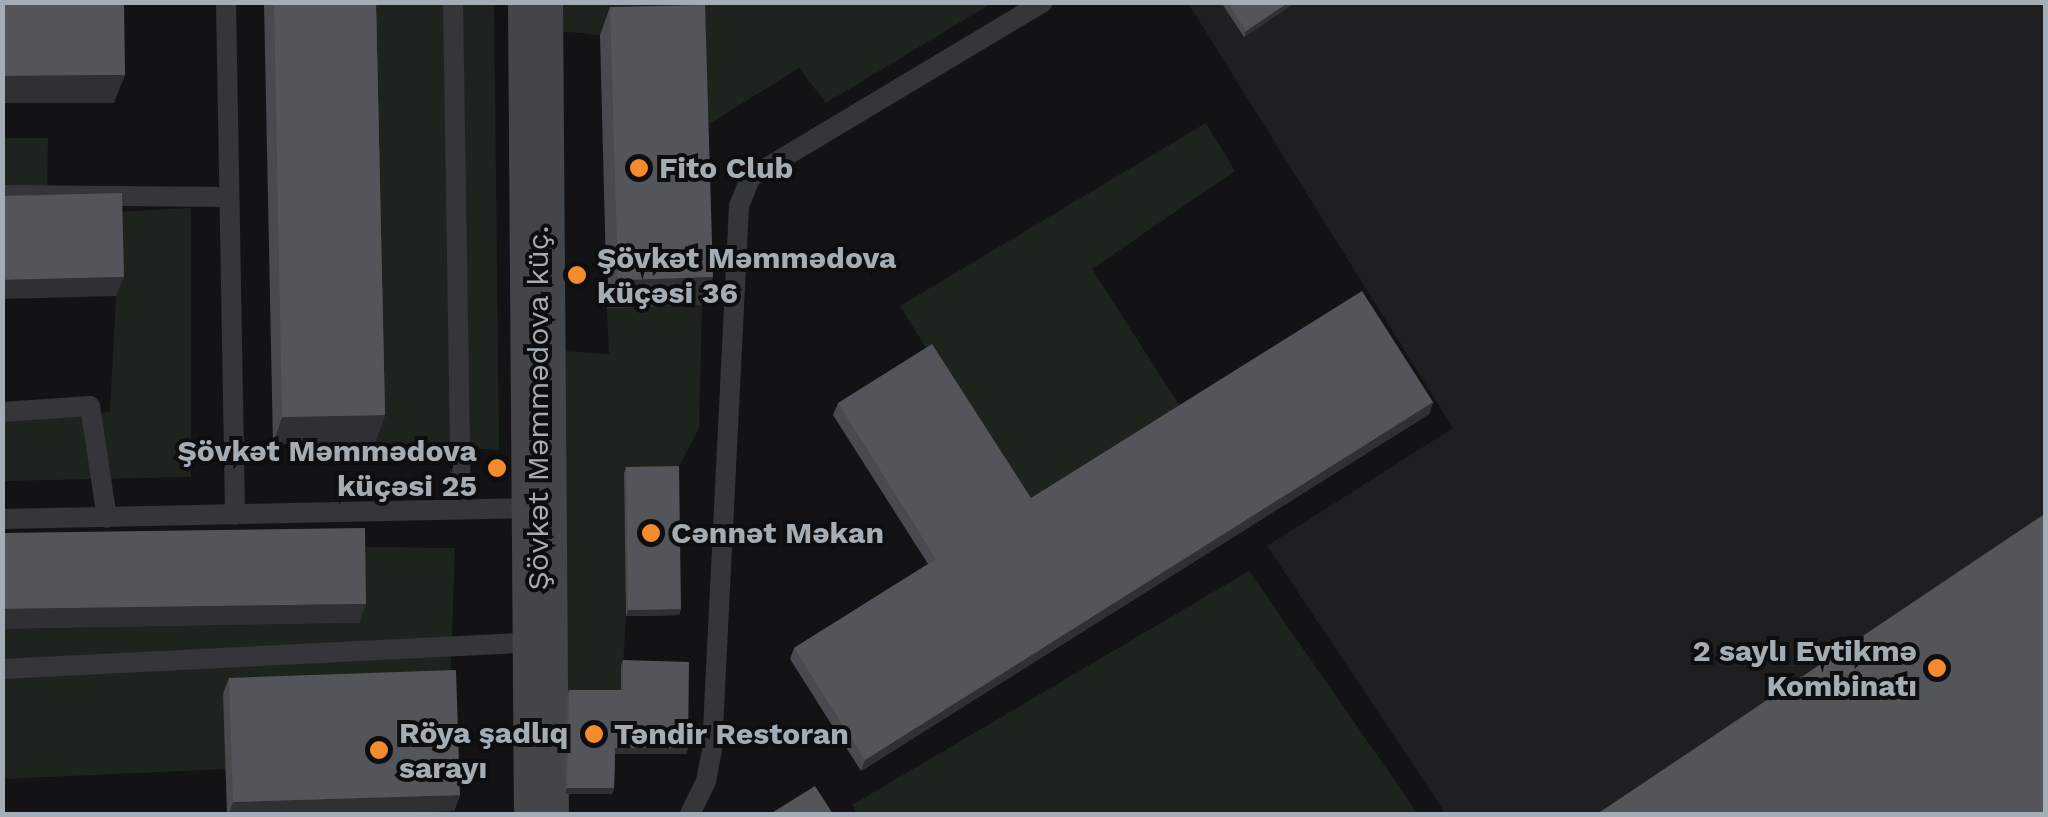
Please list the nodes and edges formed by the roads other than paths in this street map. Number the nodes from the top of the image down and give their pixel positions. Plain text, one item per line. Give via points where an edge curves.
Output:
1 (226, 2) edge
2 (453, 2) edge
3 (535, 2) edge
4 (1043, 2) edge
5 (2, 194) edge
6 (228, 197) junction
7 (2, 412) edge
8 (539, 508) junction
9 (460, 510) junction
10 (235, 515) junction
11 (107, 518) junction
12 (2, 520) edge
13 (540, 642) junction
14 (2, 669) edge
15 (541, 814) edge
16 (690, 814) edge

1 - 6 lane
2 - 9 lane
3 - 8 main road, Şövkət Məmmədova küç.
4 - 16 lane via 751,177 739,206 712,749
5 - 6 lane
6 - 10 lane
7 - 11 lane via 90,406
8 - 9 lane
8 - 13 main road, Şövkət Məmmədova küç.
9 - 10 lane
10 - 11 lane
11 - 12 lane
13 - 14 lane
13 - 15 main road, Şövkət Məmmədova küç.

